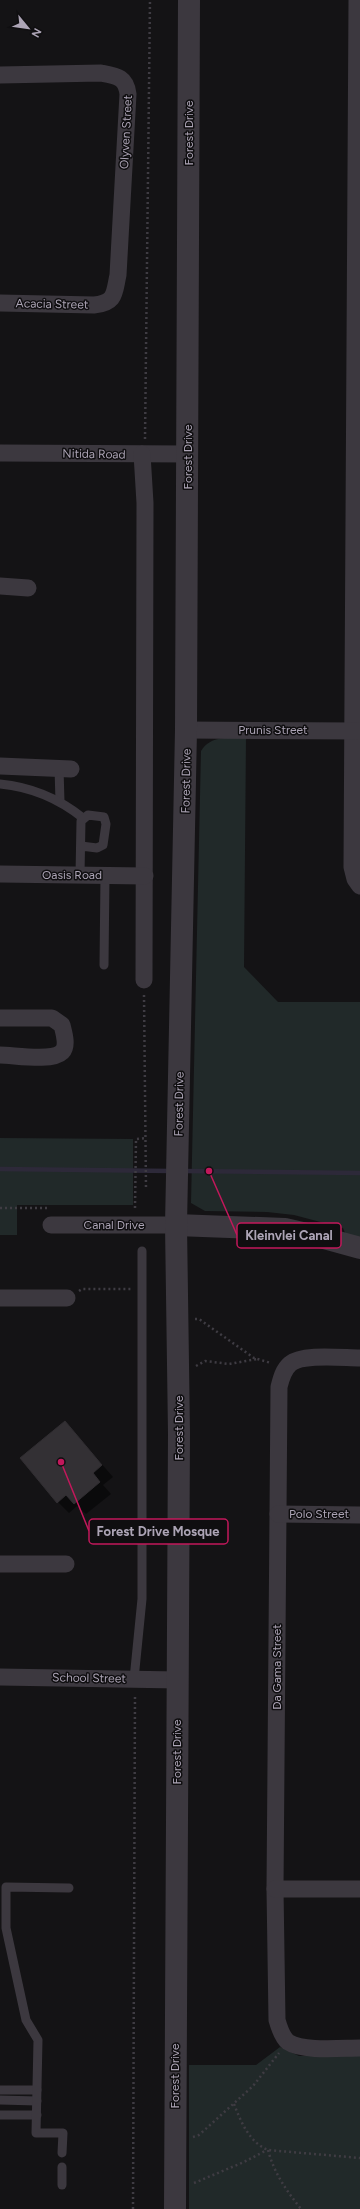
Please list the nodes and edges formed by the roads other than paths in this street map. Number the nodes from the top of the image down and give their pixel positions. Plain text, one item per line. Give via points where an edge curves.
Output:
1 (189, 0) edge
2 (357, 0) edge
3 (0, 75) edge
4 (0, 303) edge
5 (104, 304) joint
6 (144, 450) junction
7 (0, 453) edge
8 (188, 454) junction
9 (0, 586) edge
10 (28, 588) dead end
11 (186, 730) junction
12 (356, 730) edge
13 (0, 766) edge
14 (65, 768) joint
15 (0, 784) edge
16 (60, 802) junction
17 (83, 818) junction
18 (81, 846) junction
19 (0, 874) edge
20 (80, 875) junction
21 (105, 875) junction
22 (144, 876) junction
23 (360, 886) edge
24 (104, 964) dead end
25 (144, 980) road end
26 (0, 1018) edge
27 (0, 1054) edge
28 (51, 1225) dead end
29 (176, 1225) junction
30 (360, 1248) edge
31 (142, 1251) dead end
32 (0, 1298) edge
33 (67, 1298) road end
34 (360, 1358) edge
35 (278, 1514) junction
36 (360, 1515) edge
37 (0, 1564) edge
38 (66, 1564) dead end
39 (0, 1677) edge
40 (134, 1679) junction
41 (178, 1680) junction
42 (69, 1888) dead end
43 (360, 1889) edge
44 (275, 1890) junction
45 (360, 2048) edge
46 (0, 2090) edge
47 (37, 2090) junction
48 (0, 2100) edge
49 (37, 2101) junction
50 (0, 2115) edge
51 (37, 2115) junction
52 (62, 2153) dead end
53 (62, 2167) dead end
54 (62, 2185) dead end
55 (175, 2209) edge

1 - 8 street, Forest Drive
2 - 12 street
3 - 5 street, Olyven Street via 102,73 118,76 127,85 118,275 114,296
4 - 5 street, Acacia Street
6 - 7 street, Nitida Road
6 - 8 street, Nitida Road
6 - 22 street
8 - 11 street, Forest Drive
9 - 10 street
11 - 12 street, Prunis Street
11 - 29 street, Forest Drive
12 - 23 street via 352,867
13 - 14 street
14 - 16 lane
15 - 16 lane via 26,787
16 - 17 lane
17 - 18 lane
17 - 18 lane via 88,815 101,815 106,818 106,824 103,845 97,848
18 - 20 lane
19 - 20 street, Oasis Road
20 - 21 street, Oasis Road
21 - 22 street, Oasis Road
21 - 24 lane
22 - 25 street
26 - 27 street via 52,1018 62,1025 65,1043 63,1052 46,1058
28 - 29 street, Canal Drive
29 - 30 street via 285,1230
29 - 41 street, Forest Drive via 179,1434
31 - 40 lane via 142,1599
32 - 33 street
34 - 35 street, Da Gama Street via 302,1359 289,1364 283,1374 279,1386
35 - 36 street, Polo Street
35 - 44 street, Da Gama Street
37 - 38 street
39 - 40 street, School Street
40 - 41 street, School Street
41 - 55 street, Forest Drive
42 - 47 lane via 6,1887 6,1928 26,2020 38,2040
43 - 44 street
44 - 45 street, Da Gama Street via 277,2020 281,2032 288,2042 310,2048
46 - 47 lane
47 - 49 lane
48 - 49 lane
49 - 51 lane
50 - 51 lane
51 - 52 lane via 36,2133 63,2133
53 - 54 lane

